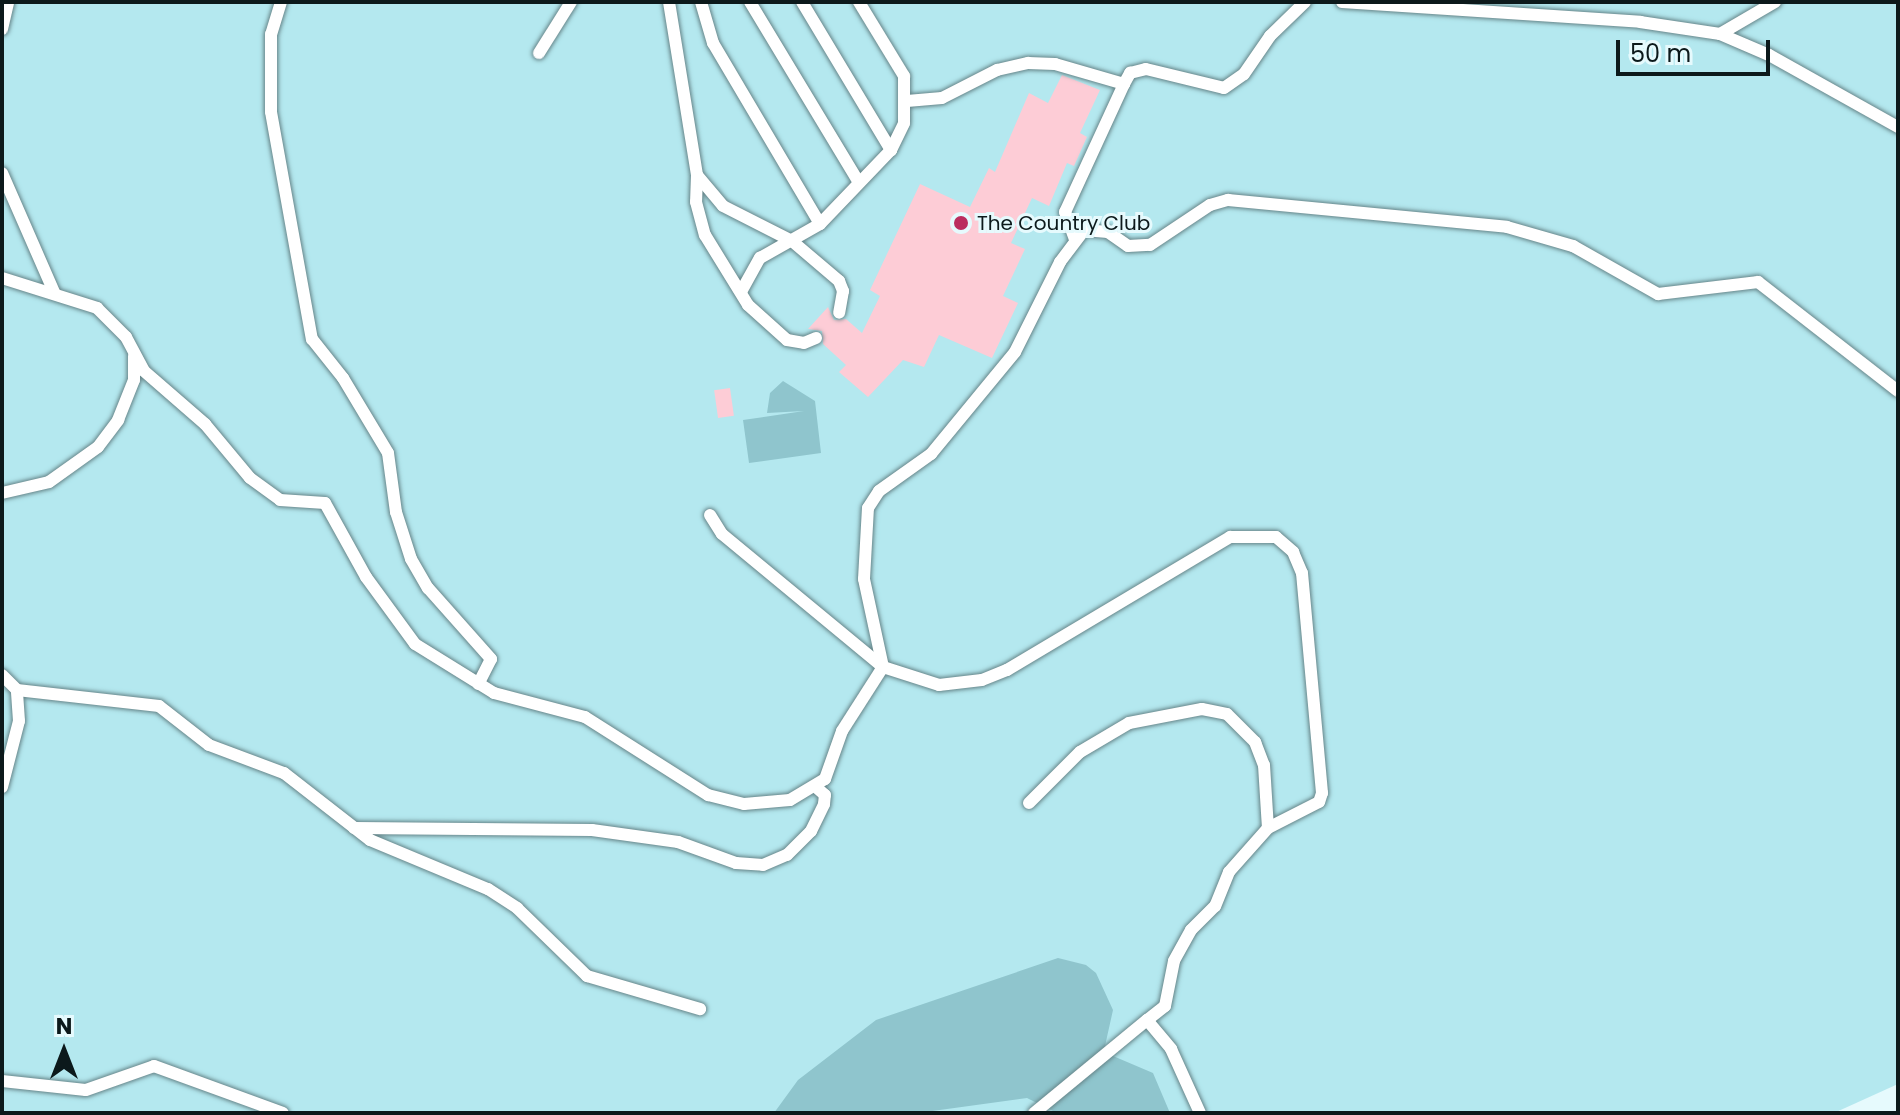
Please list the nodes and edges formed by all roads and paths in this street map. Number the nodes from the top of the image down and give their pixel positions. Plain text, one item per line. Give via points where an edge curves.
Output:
1 (8, 2) edge
2 (281, 2) edge
3 (571, 2) edge
4 (669, 2) edge
5 (701, 2) edge
6 (750, 2) edge
7 (802, 2) edge
8 (859, 2) edge
9 (1305, 2) edge
10 (1342, 2) edge
11 (1775, 2) edge
12 (2, 29) edge
13 (1720, 34) junction
14 (539, 53) dead end
15 (1124, 84) junction
16 (907, 101) junction
17 (1898, 127) edge
18 (891, 150) junction
19 (2, 173) edge
20 (697, 175) junction
21 (859, 183) junction
22 (820, 224) junction
23 (1075, 240) junction
24 (792, 241) junction
25 (2, 278) edge
26 (742, 290) junction
27 (54, 292) junction
28 (839, 313) dead end
29 (816, 338) dead end
30 (134, 356) junction
31 (1898, 391) edge
32 (2, 493) edge
33 (710, 515) dead end
34 (883, 667) junction
35 (2, 675) edge
36 (478, 684) junction
37 (17, 690) junction
38 (2, 787) edge
39 (817, 788) junction
40 (1029, 803) dead end
41 (354, 828) junction
42 (1268, 828) junction
43 (700, 1009) dead end
44 (1147, 1020) junction
45 (2, 1081) edge
46 (1035, 1112) edge
47 (283, 1113) edge
48 (1200, 1113) edge

1 - 12 lane
2 - 36 lane via 271,34 271,112 312,339 343,378 388,453 396,512 411,559 428,588 491,659
3 - 14 lane
4 - 20 lane
5 - 22 lane via 713,43
6 - 21 lane
7 - 18 lane
8 - 16 lane via 901,68
9 - 15 lane via 1270,36 1244,74 1224,88 1146,69 1130,73
10 - 13 lane via 1640,22
11 - 13 lane
13 - 17 lane via 1769,55
15 - 16 lane via 1055,64 1028,63 997,70 942,98
15 - 23 lane via 1065,212
16 - 18 lane
18 - 21 lane
19 - 27 lane
20 - 24 lane via 723,206
20 - 26 lane via 696,202 705,235
21 - 22 lane
22 - 24 lane
23 - 31 lane via 1084,230 1096,228 1128,246 1150,245 1210,205 1228,200 1507,227 1573,246 1658,294 1695,294 1758,282
23 - 34 lane via 1015,352 931,454 885,486 868,508 864,579
24 - 26 lane via 760,258
24 - 28 lane via 841,285
25 - 27 lane
26 - 29 lane via 748,305 787,340 804,343
27 - 30 lane via 113,319
30 - 32 lane via 134,380 118,420 98,447 49,482
30 - 36 lane via 267,493 280,500 321,501 329,507 399,628
33 - 34 lane via 722,534
34 - 39 lane via 842,731
34 - 42 lane via 939,685 982,680 1043,652 1208,547 1252,533 1276,537 1293,552 1302,573 1322,793 1319,802
35 - 37 lane
36 - 39 lane via 506,698 585,717 708,795 727,801 770,803
37 - 38 lane via 20,712
37 - 41 lane via 159,706 209,745 284,773
39 - 41 lane via 825,795 824,804 811,831 787,855 763,865 736,863 678,842 592,830
40 - 42 lane via 1080,752 1129,723 1202,709 1227,714 1255,742 1266,777
41 - 43 lane via 370,840 488,889 517,908 587,976
42 - 44 lane via 1229,872 1215,906 1191,930 1174,961 1165,1006
44 - 46 lane
44 - 48 lane via 1171,1049
45 - 47 lane via 86,1090 154,1066

